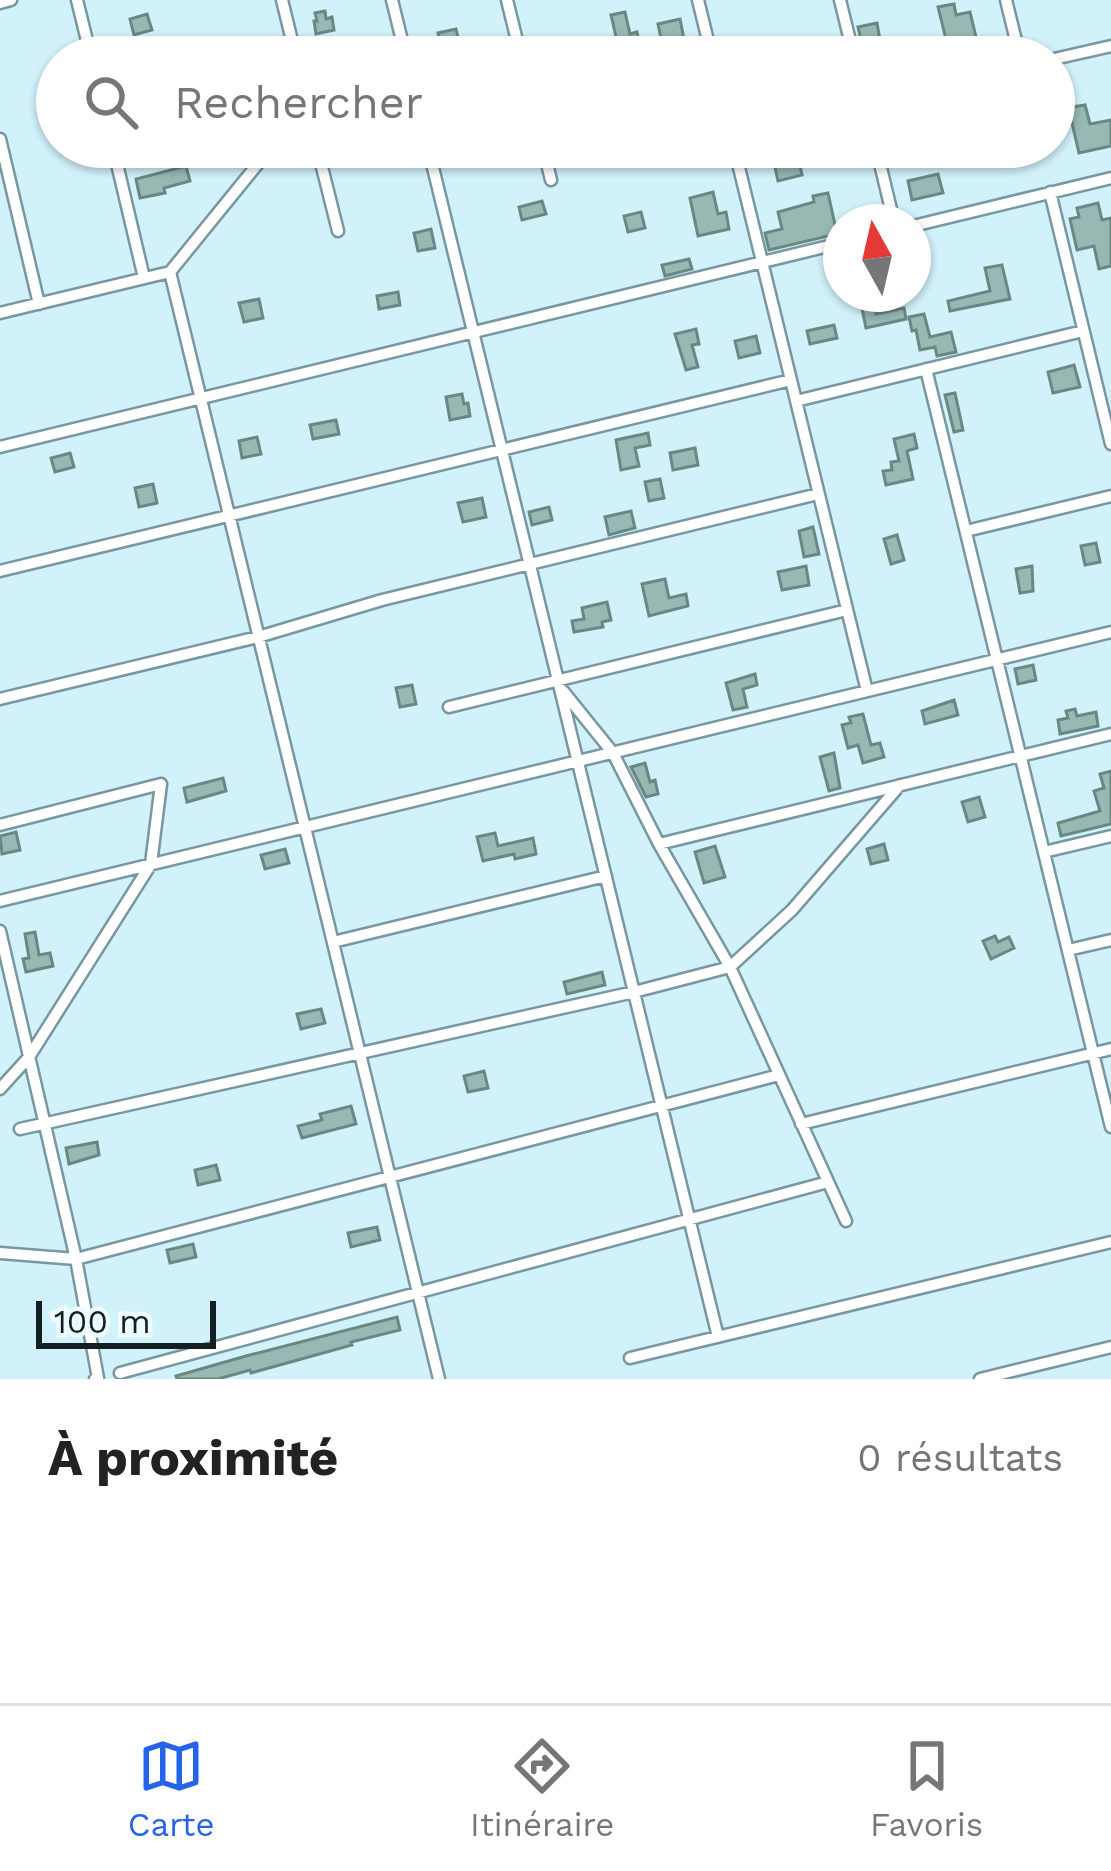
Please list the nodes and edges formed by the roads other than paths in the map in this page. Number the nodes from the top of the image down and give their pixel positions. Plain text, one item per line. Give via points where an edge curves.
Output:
1 (10, 0) edge
2 (77, 0) edge
3 (282, 0) edge
4 (392, 0) edge
5 (507, 0) edge
6 (698, 0) edge
7 (840, 0) edge
8 (1006, 0) edge
9 (0, 2) edge
10 (86, 36) edge
11 (291, 36) edge
12 (401, 36) edge
13 (513, 36) edge
14 (707, 36) edge
15 (849, 36) edge
16 (1015, 36) edge
17 (1111, 46) edge
18 (1075, 54) edge
19 (0, 139) edge
20 (117, 168) edge
21 (254, 168) edge
22 (322, 168) edge
23 (433, 168) edge
24 (548, 168) edge
25 (739, 168) edge
26 (881, 168) edge
27 (1111, 178) edge
28 (551, 180) dead end
29 (1050, 193) junction
30 (890, 204) edge
31 (931, 222) edge
32 (338, 231) dead end
33 (823, 247) edge
34 (762, 262) junction
35 (170, 272) junction
36 (144, 278) junction
37 (39, 304) junction
38 (0, 313) edge
39 (473, 332) junction
40 (1083, 332) junction
41 (926, 369) junction
42 (791, 380) junction
43 (200, 398) junction
44 (796, 401) junction
45 (1111, 444) edge
46 (0, 447) edge
47 (502, 450) junction
48 (818, 494) junction
49 (1111, 496) edge
50 (229, 516) junction
51 (966, 531) junction
52 (529, 564) junction
53 (0, 572) edge
54 (847, 610) junction
55 (1111, 632) edge
56 (258, 637) junction
57 (997, 659) junction
58 (558, 683) junction
59 (866, 691) junction
60 (0, 699) edge
61 (449, 706) dead end
62 (1111, 734) edge
63 (613, 753) junction
64 (1021, 756) junction
65 (578, 761) junction
66 (900, 785) junction
67 (0, 825) edge
68 (304, 827) junction
69 (1111, 836) edge
70 (658, 844) junction
71 (1044, 852) junction
72 (151, 864) junction
73 (605, 876) junction
74 (0, 901) edge
75 (0, 932) edge
76 (1111, 940) edge
77 (333, 942) junction
78 (1068, 950) junction
79 (730, 967) junction
80 (634, 992) junction
81 (1111, 1049) edge
82 (1093, 1053) junction
83 (360, 1054) junction
84 (29, 1057) junction
85 (779, 1075) junction
86 (0, 1088) edge
87 (661, 1106) junction
88 (45, 1124) junction
89 (801, 1124) junction
90 (1111, 1127) edge
91 (20, 1129) dead end
92 (390, 1177) junction
93 (828, 1182) junction
94 (689, 1220) junction
95 (846, 1221) dead end
96 (1111, 1242) edge
97 (0, 1253) edge
98 (76, 1259) junction
99 (418, 1292) junction
100 (718, 1337) junction
101 (1111, 1347) edge
102 (630, 1358) dead end
103 (120, 1372) dead end
104 (95, 1379) edge
105 (439, 1379) edge
106 (980, 1379) edge

1 - 9 street
2 - 10 street
3 - 11 street
4 - 12 street
5 - 13 street
6 - 14 street
7 - 15 street
8 - 16 street
17 - 18 street
19 - 37 street
20 - 36 street
21 - 35 street
22 - 32 street
23 - 39 street
24 - 28 street
25 - 34 street
26 - 30 street
27 - 29 street
29 - 31 street
29 - 40 street
33 - 34 street
34 - 39 street
34 - 42 street
35 - 36 street
35 - 43 street
36 - 37 street
37 - 38 street
39 - 43 street
39 - 47 street
40 - 41 street
40 - 45 street
41 - 44 street
41 - 51 street
42 - 44 street
42 - 47 street
43 - 46 street
43 - 50 street
44 - 48 street
47 - 50 street
47 - 52 street
48 - 52 street
48 - 54 street
49 - 51 street
50 - 53 street
50 - 56 street
51 - 57 street
52 - 56 street
52 - 58 street
54 - 58 street
54 - 59 street
55 - 57 street
56 - 60 street
56 - 68 street
57 - 59 street
57 - 64 street
58 - 61 street
58 - 63 street
58 - 65 street
59 - 63 street
62 - 64 street
63 - 65 street
63 - 70 street
64 - 66 street
64 - 71 street
65 - 68 street
65 - 73 street
66 - 70 street
66 - 79 street via 792,910
67 - 72 street via 161,784
68 - 72 street
68 - 77 street
69 - 71 street
70 - 79 street
71 - 78 street
72 - 74 street
72 - 84 street
73 - 77 street
73 - 80 street
75 - 84 street
76 - 78 street
77 - 83 street
78 - 82 street
79 - 80 street
79 - 85 street
80 - 83 street
80 - 87 street
81 - 82 street
82 - 89 street
82 - 90 street
83 - 88 street
83 - 92 street
84 - 86 street
84 - 88 street
85 - 87 street
85 - 89 street
87 - 92 street
87 - 94 street
88 - 91 street
88 - 98 street
89 - 93 street
92 - 98 street
92 - 99 street
93 - 94 street
93 - 95 street
94 - 99 street
94 - 100 street
96 - 100 street
97 - 98 street
98 - 104 street
99 - 103 street
99 - 105 street
100 - 102 street
101 - 106 street

